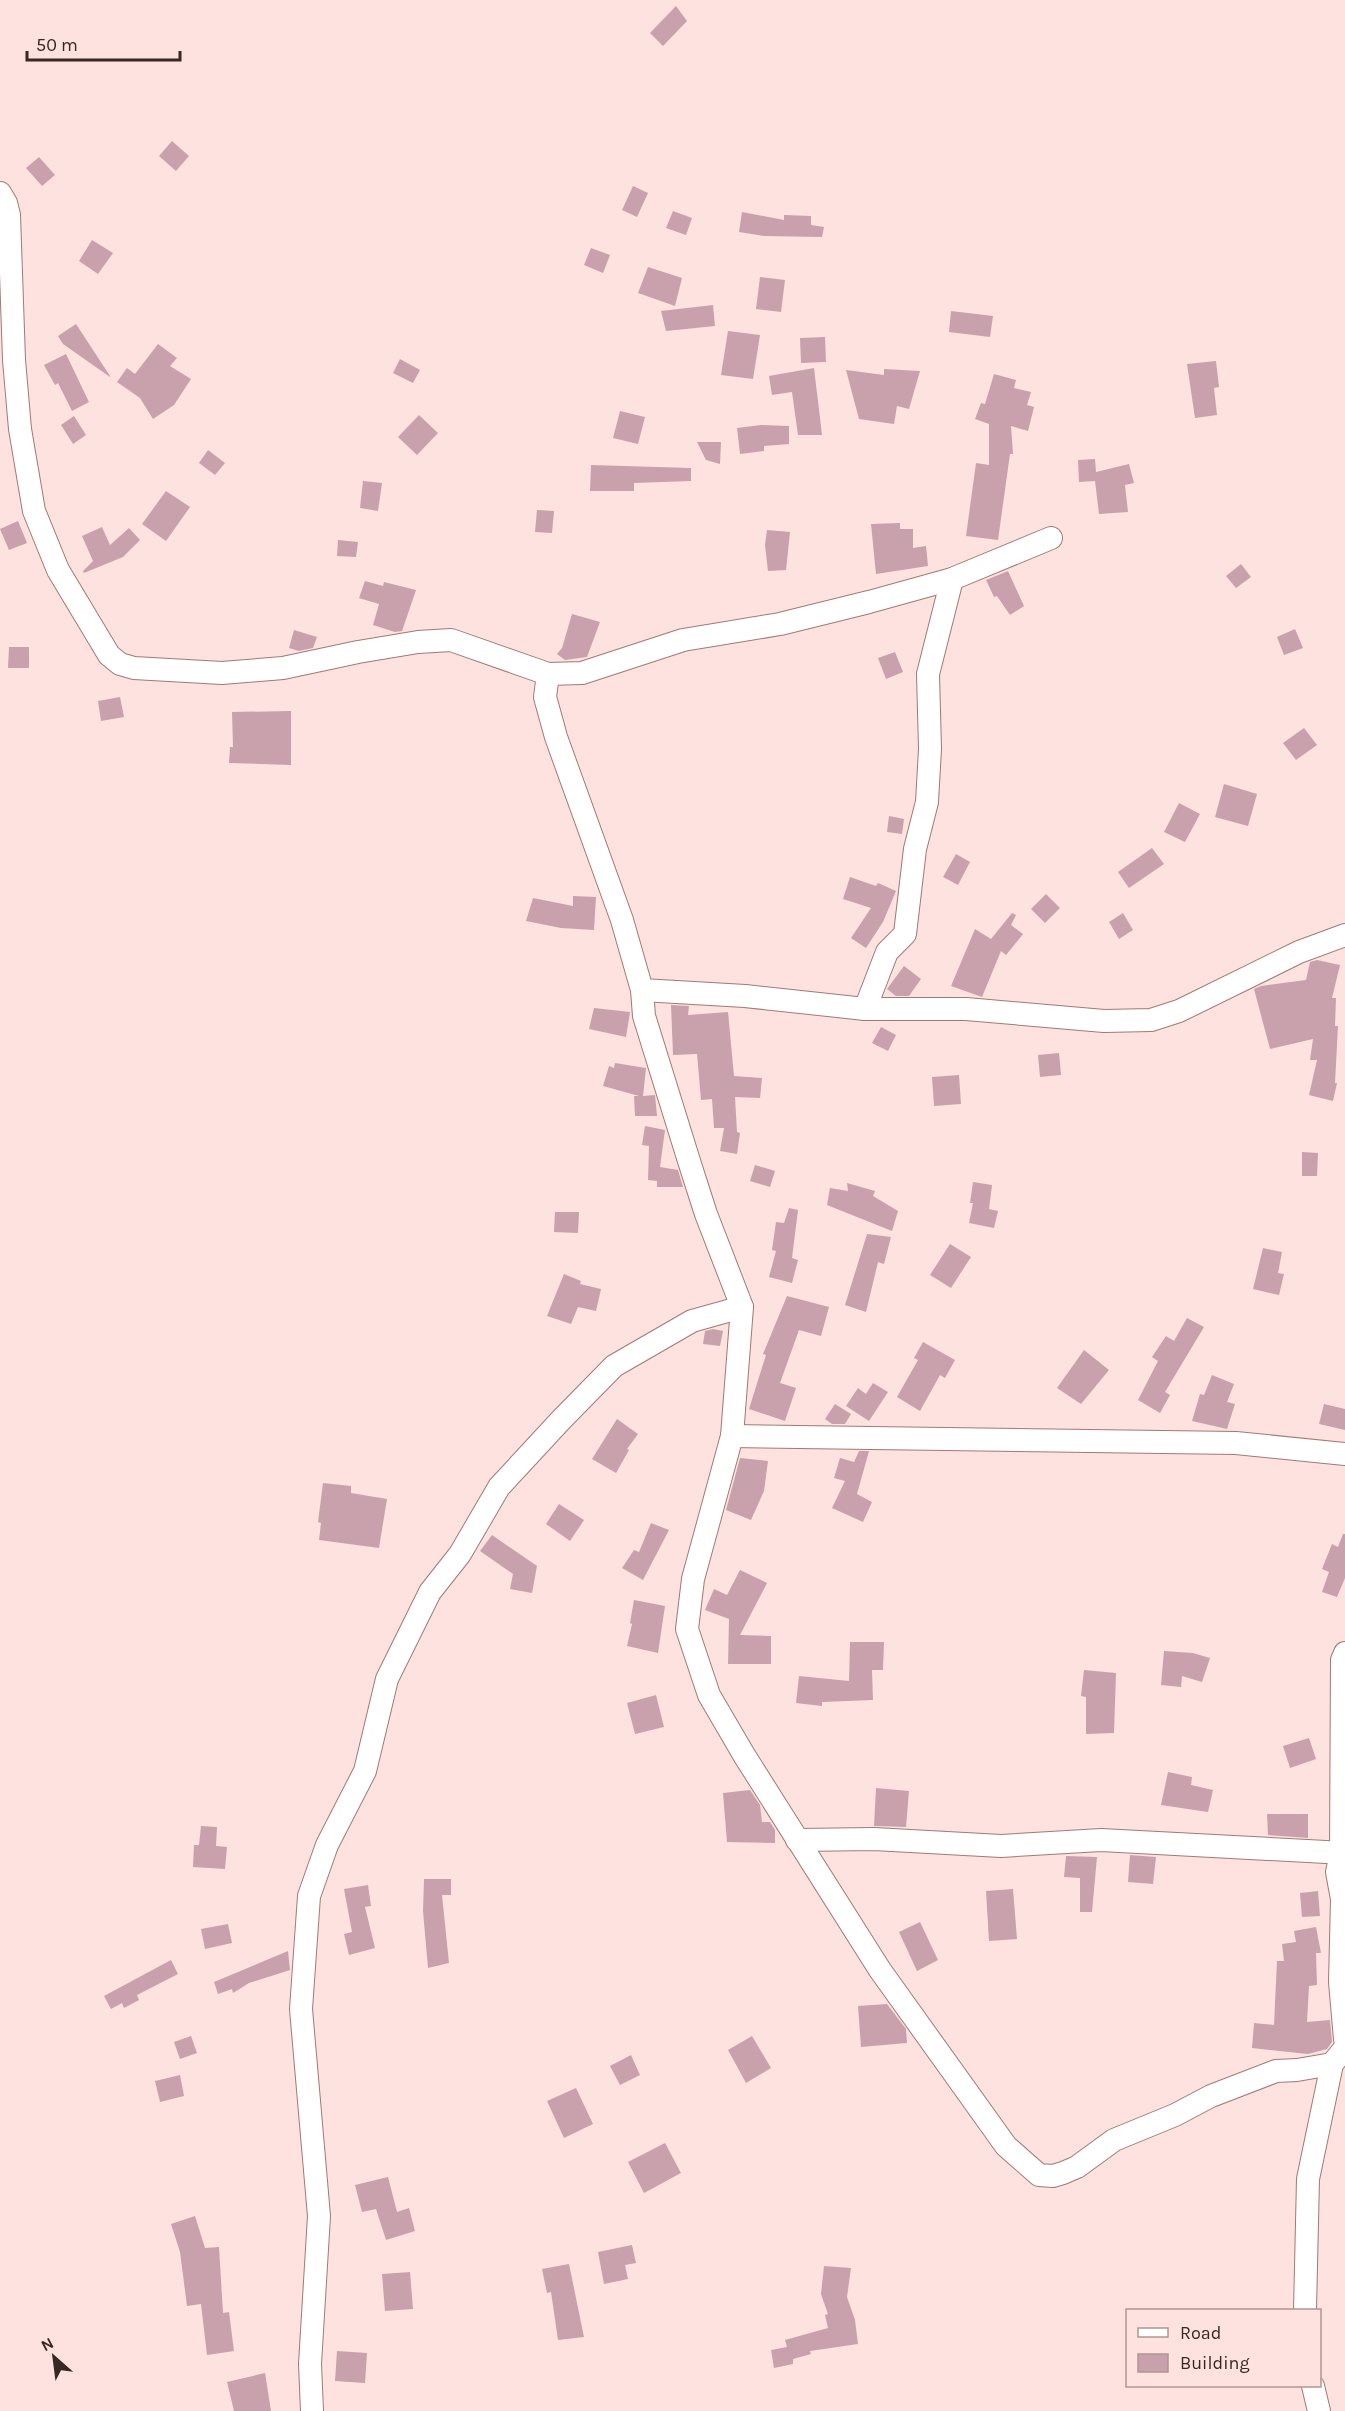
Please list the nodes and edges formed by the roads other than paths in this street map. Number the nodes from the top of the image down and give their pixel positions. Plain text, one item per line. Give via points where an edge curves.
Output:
1 (0, 193) edge
2 (1052, 538) dead end
3 (952, 579) junction
4 (548, 674) junction
5 (1345, 935) edge
6 (642, 990) junction
7 (865, 1009) junction
8 (742, 1307) junction
9 (732, 1436) junction
10 (1345, 1454) edge
11 (1345, 1653) edge
12 (796, 1840) junction
13 (1343, 1853) edge
14 (1345, 2039) edge
15 (1338, 2056) edge
16 (1305, 2309) edge
17 (1313, 2387) edge
18 (312, 2411) edge
19 (1319, 2411) edge

1 - 4 street via 9,215 14,360 20,429 34,511 58,570 109,655 134,668 222,673 284,668 358,652 451,640
2 - 3 street
3 - 4 street via 780,624 683,640 582,673
3 - 7 street via 928,674 927,802 915,849 905,933 887,952
4 - 6 street via 544,697 622,920
5 - 7 street via 1151,1020 1104,1021 966,1009
6 - 7 street
6 - 8 street via 644,1016 689,1161
8 - 9 street
8 - 18 street via 692,1321 614,1366 561,1420 499,1487 460,1554 430,1592 387,1679 365,1771 327,1845 309,1896 301,2009 319,2216 309,2364
9 - 10 street via 1236,1443
9 - 12 street via 693,1579 687,1629 709,1695
11 - 13 street
12 - 13 street via 874,1839 1001,1846 1101,1840
12 - 15 street via 963,2088 1006,2146 1039,2175 1053,2176 1077,2167 1114,2140 1211,2096 1276,2071 1297,2070
13 - 14 street via 1337,1872 1342,1899 1340,1982
15 - 16 street via 1308,2179
17 - 19 street

